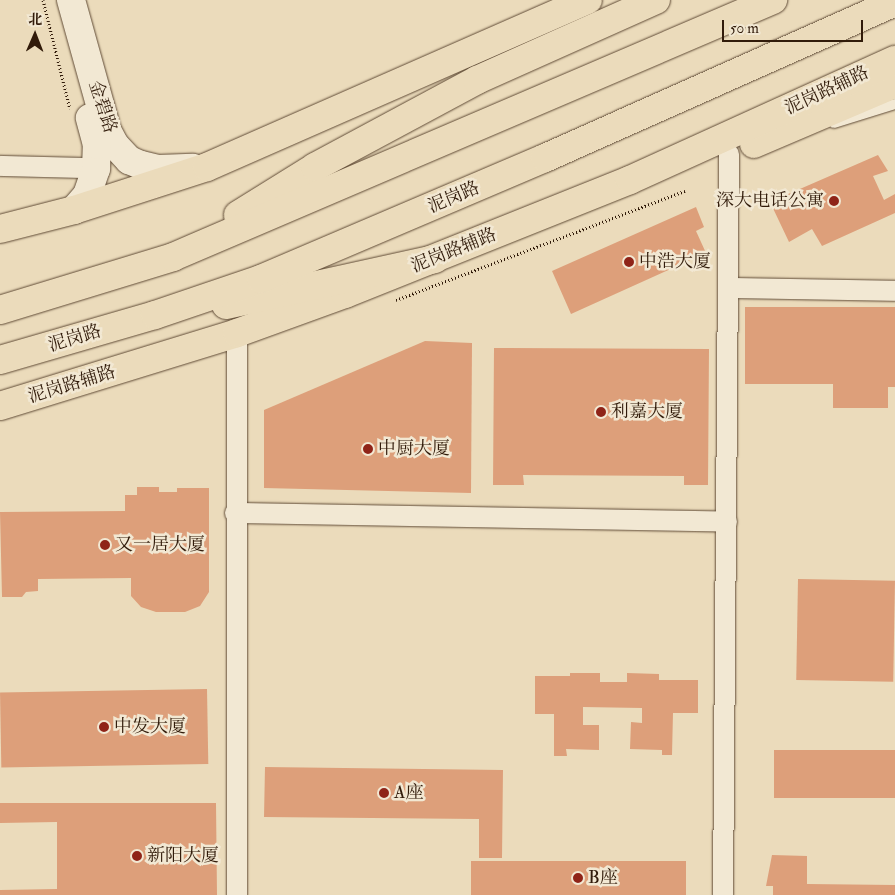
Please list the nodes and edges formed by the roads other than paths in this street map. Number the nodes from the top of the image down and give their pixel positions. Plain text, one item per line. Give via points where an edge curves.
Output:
1 (59, 0) edge
2 (71, 0) edge
3 (588, 0) edge
4 (656, 0) edge
5 (773, 0) edge
6 (895, 2) edge
7 (895, 60) edge
8 (895, 84) edge
9 (895, 104) edge
10 (782, 133) junction
11 (729, 154) junction
12 (0, 166) edge
13 (84, 168) dead end
14 (207, 168) junction
15 (630, 180) junction
16 (74, 210) junction
17 (0, 229) edge
18 (173, 256) junction
19 (435, 259) junction
20 (729, 288) junction
21 (895, 291) edge
22 (0, 310) edge
23 (155, 315) junction
24 (237, 334) junction
25 (0, 360) edge
26 (0, 406) edge
27 (235, 513) junction
28 (727, 522) junction
29 (236, 895) edge
30 (723, 895) edge

1 - 16 street, 金碧路 via 98,158 94,182
2 - 14 street, 金碧路 via 107,130 121,153 129,160 158,169
3 - 14 main road
4 - 18 main road via 477,80 324,162
5 - 18 main road
6 - 23 main road, 泥岗路 via 352,242 261,279
7 - 15 main road, 泥岗路辅路
8 - 10 main road
9 - 10 lane via 829,125
10 - 11 main road
11 - 15 main road
11 - 20 street
12 - 13 street
14 - 16 main road
15 - 19 main road, 泥岗路辅路
16 - 17 main road
18 - 22 main road
19 - 23 main road via 241,303
19 - 24 main road, 泥岗路辅路
20 - 21 street
20 - 28 street
23 - 25 main road, 泥岗路
24 - 26 main road, 泥岗路辅路
24 - 27 street
27 - 28 street
27 - 29 street
28 - 30 street

